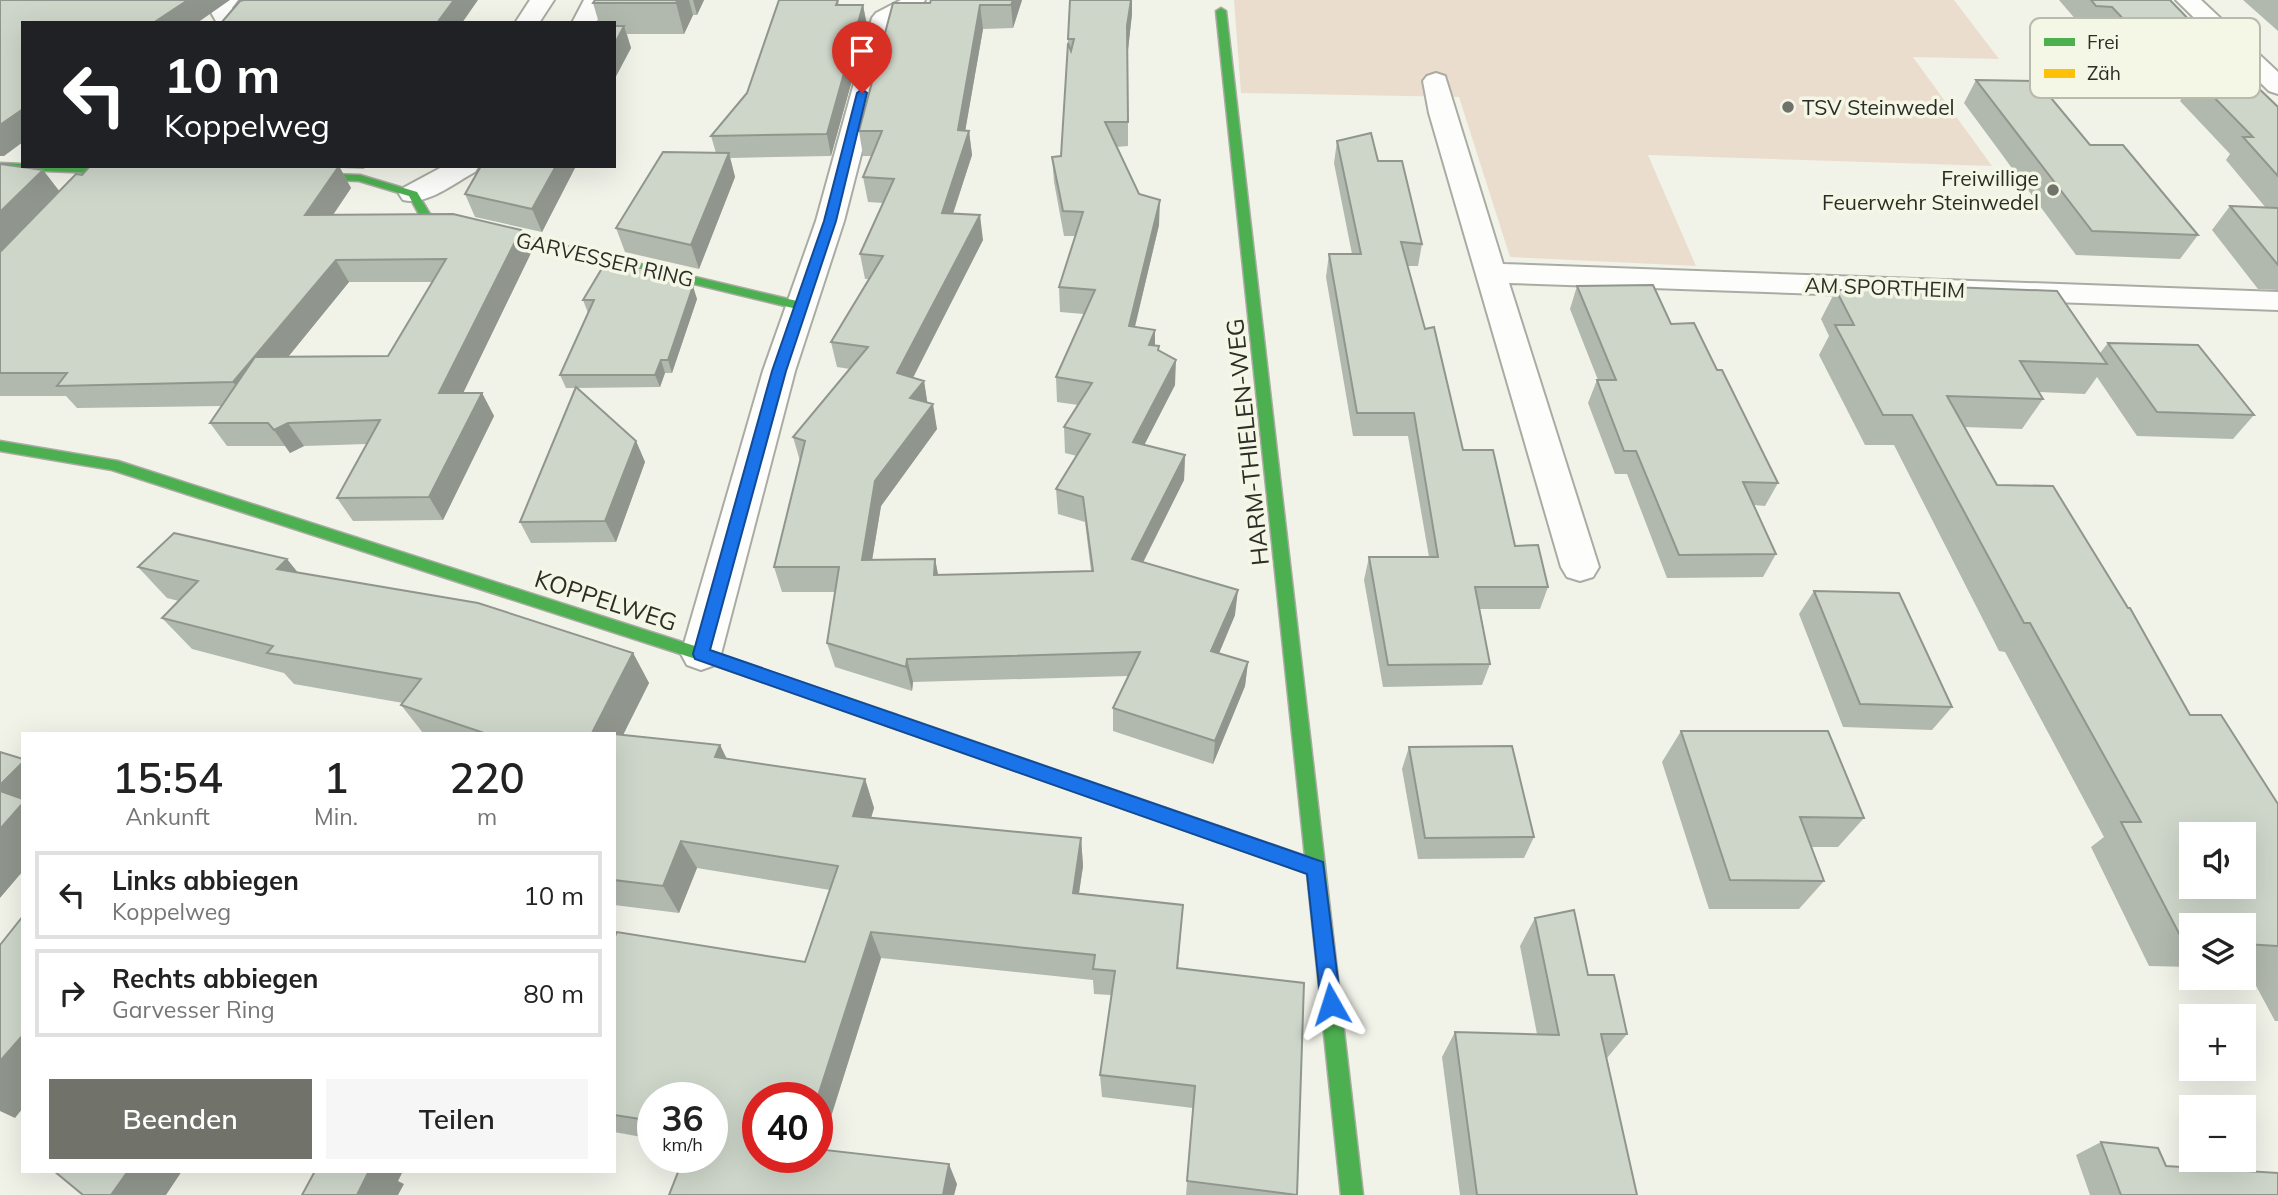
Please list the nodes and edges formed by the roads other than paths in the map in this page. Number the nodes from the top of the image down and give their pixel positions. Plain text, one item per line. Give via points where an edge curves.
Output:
1 (226, 0) edge
2 (541, 0) edge
3 (596, 0) edge
4 (913, 0) edge
5 (2188, 0) edge
6 (1221, 10) dead end
7 (256, 11) edge
8 (2207, 18) edge
9 (229, 21) edge
10 (234, 21) edge
11 (528, 21) edge
12 (585, 21) edge
13 (2260, 69) edge
14 (1436, 81) dead end
15 (2278, 86) edge
16 (0, 166) edge
17 (461, 168) edge
18 (156, 173) edge
19 (279, 176) edge
20 (86, 177) edge
21 (413, 194) junction
22 (1492, 273) junction
23 (2278, 301) edge
24 (801, 306) junction
25 (0, 446) edge
26 (1580, 567) dead end
27 (701, 654) junction
28 (1316, 868) junction
29 (1352, 1195) edge

1 - 9 street via 220,6
2 - 11 street
3 - 12 street
4 - 24 street via 911,5 874,14 862,93 830,221
5 - 8 street
6 - 28 street, HARM-THIELEN-WEG
7 - 10 street
13 - 15 street
14 - 22 street
16 - 20 street
17 - 21 street
18 - 20 street
19 - 21 street via 360,178
21 - 24 street, GARVESSER RING via 425,216
22 - 23 street, AM SPORTHEIM
22 - 26 street
24 - 27 street
25 - 27 street, KOPPELWEG via 113,465
27 - 28 street, KOPPELWEG
28 - 29 street

